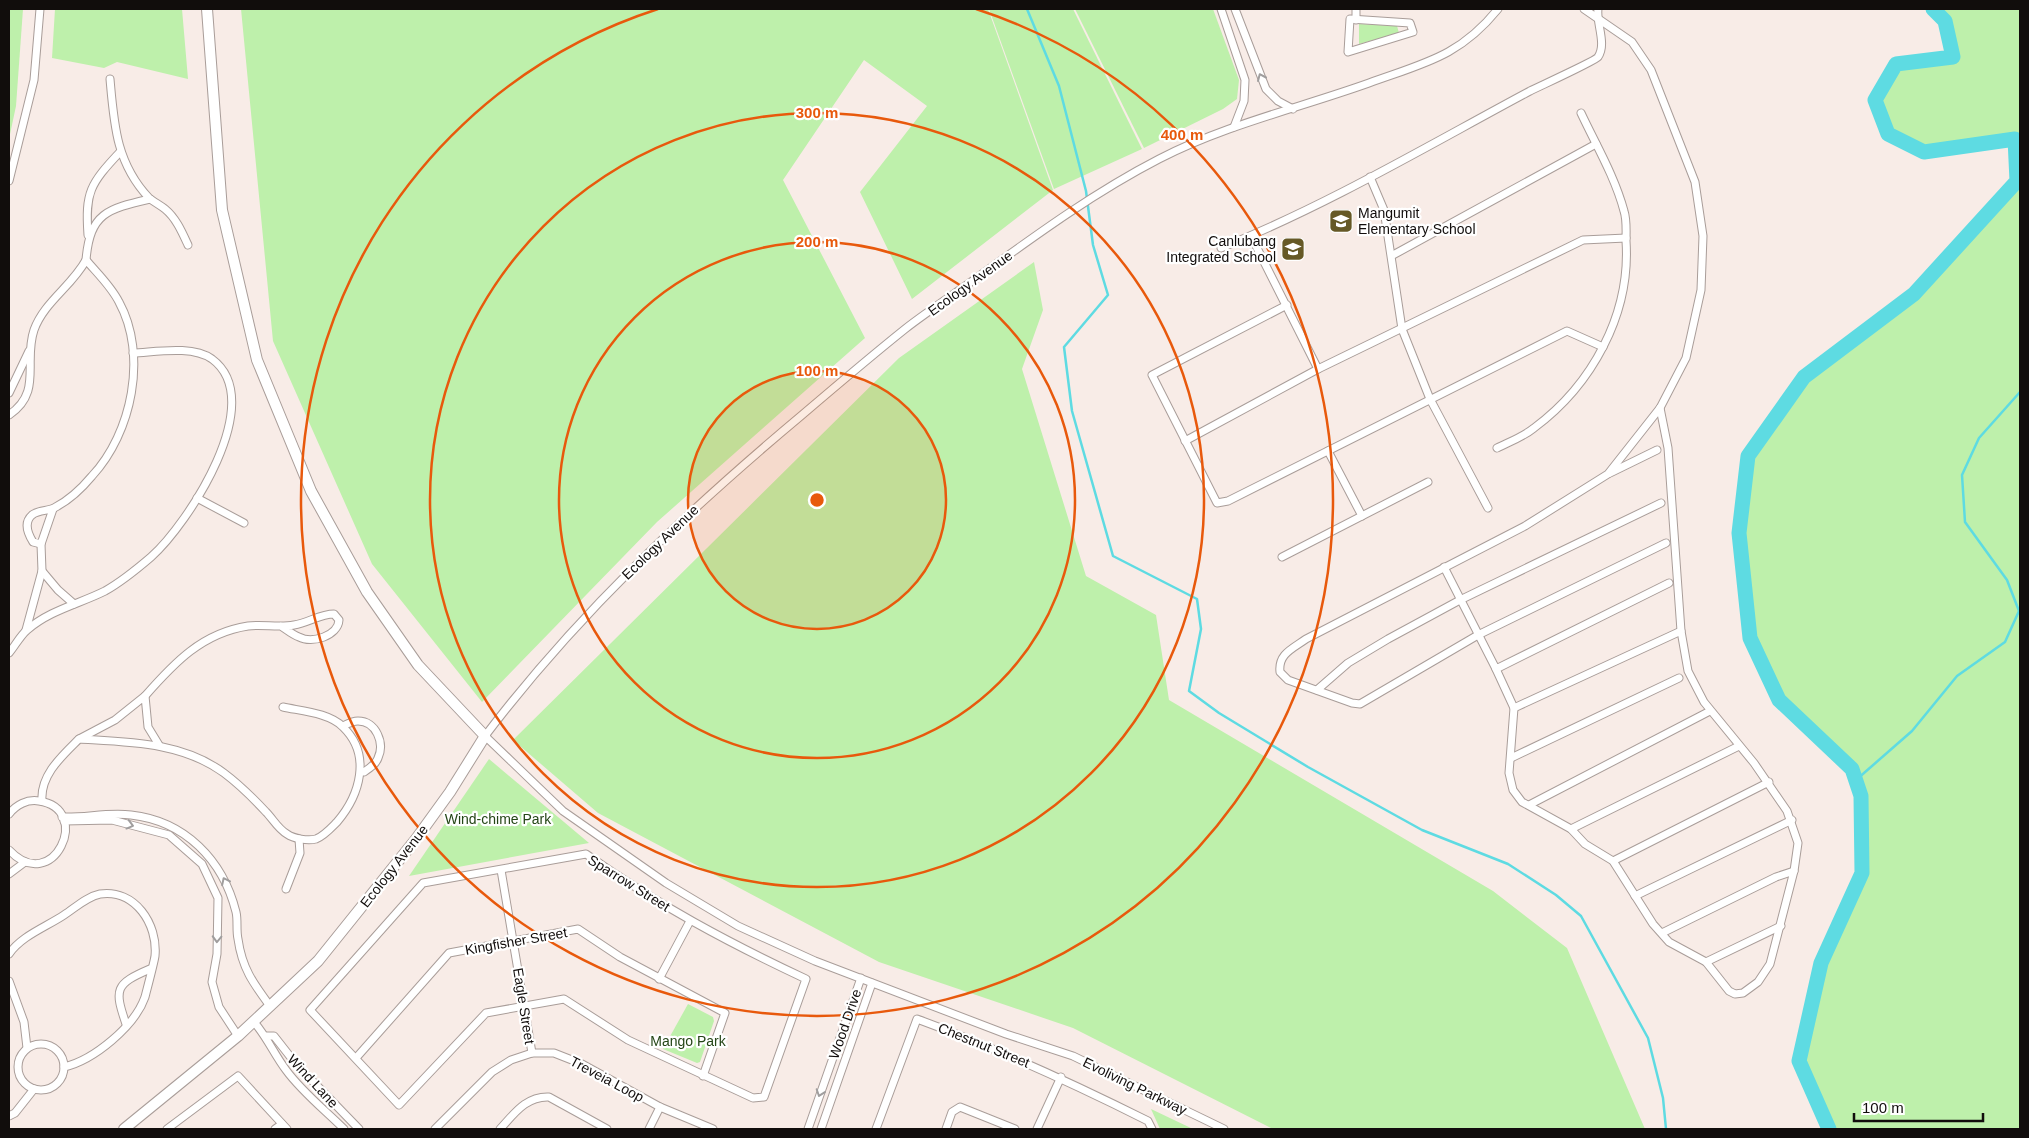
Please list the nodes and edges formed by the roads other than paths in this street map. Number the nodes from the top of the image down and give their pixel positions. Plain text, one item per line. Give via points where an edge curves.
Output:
1 (40, 9) edge
2 (207, 9) edge
3 (1356, 9) edge
4 (1498, 9) edge
5 (1584, 9) edge
6 (1235, 10) edge
7 (1222, 12) edge
8 (1597, 12) edge
9 (1356, 20) junction
10 (1249, 48) junction
11 (1237, 55) junction
12 (110, 79) dead end
13 (1293, 109) junction
14 (1581, 113) dead end
15 (1234, 127) junction
16 (1596, 144) junction
17 (120, 152) junction
18 (1370, 177) junction
19 (9, 181) edge
20 (150, 199) junction
21 (1252, 236) junction
22 (88, 238) junction
23 (1626, 238) junction
24 (188, 245) dead end
25 (1221, 248) dead end
26 (1392, 255) junction
27 (86, 260) junction
28 (1287, 305) junction
29 (1402, 329) junction
30 (1603, 347) junction
31 (29, 350) junction
32 (133, 353) junction
33 (1318, 369) junction
34 (9, 394) edge
35 (1430, 400) junction
36 (1660, 408) junction
37 (9, 415) edge
38 (1185, 440) junction
39 (1497, 448) dead end
40 (1657, 450) dead end
41 (1328, 451) junction
42 (1608, 474) junction
43 (1428, 482) dead end
44 (197, 498) junction
45 (1661, 503) dead end
46 (1488, 508) dead end
47 (53, 509) junction
48 (1362, 516) junction
49 (244, 523) dead end
50 (1666, 543) dead end
51 (41, 544) junction
52 (1282, 557) dead end
53 (1444, 567) junction
54 (42, 570) junction
55 (1669, 583) dead end
56 (1460, 600) junction
57 (74, 604) junction
58 (281, 626) junction
59 (26, 630) junction
60 (1681, 631) junction
61 (1478, 635) junction
62 (9, 653) edge
63 (1496, 668) junction
64 (1679, 678) dead end
65 (1317, 690) junction
66 (145, 696) junction
67 (283, 706) dead end
68 (1514, 708) junction
69 (1710, 711) junction
70 (343, 726) junction
71 (485, 736) junction
72 (79, 739) junction
73 (159, 745) junction
74 (1739, 746) junction
75 (1511, 758) junction
76 (361, 771) junction
77 (1769, 782) junction
78 (42, 801) junction
79 (1529, 805) junction
80 (9, 813) edge
81 (63, 819) junction
82 (1792, 820) junction
83 (1571, 830) junction
84 (299, 839) junction
85 (9, 850) edge
86 (1613, 861) junction
87 (25, 862) junction
88 (502, 870) junction
89 (1794, 871) junction
90 (9, 874) edge
91 (286, 889) dead end
92 (1635, 896) junction
93 (690, 921) junction
94 (1781, 926) junction
95 (1662, 934) junction
96 (514, 941) junction
97 (9, 954) edge
98 (1706, 962) junction
99 (150, 969) junction
100 (659, 978) junction
101 (861, 978) junction
102 (9, 981) edge
103 (872, 983) junction
104 (270, 1006) junction
105 (525, 1006) junction
106 (254, 1022) junction
107 (126, 1024) junction
108 (238, 1036) junction
109 (266, 1036) junction
110 (27, 1048) junction
111 (532, 1054) junction
112 (356, 1058) junction
113 (64, 1067) junction
114 (829, 1069) junction
115 (841, 1072) junction
116 (702, 1076) junction
117 (1061, 1077) junction
118 (34, 1089) junction
119 (660, 1107) junction
120 (9, 1116) edge
121 (285, 1127) edge
122 (124, 1129) edge
123 (167, 1129) edge
124 (276, 1129) edge
125 (344, 1129) edge
126 (359, 1129) edge
127 (435, 1129) edge
128 (500, 1129) edge
129 (607, 1129) edge
130 (649, 1129) edge
131 (713, 1129) edge
132 (808, 1129) edge
133 (821, 1129) edge
134 (876, 1129) edge
135 (946, 1129) edge
136 (1015, 1129) edge
137 (1037, 1129) edge
138 (1152, 1129) edge
139 (1224, 1129) edge

1 - 19 street via 34,80
2 - 71 street via 222,210 257,360 310,491 366,592 418,665
3 - 9 street
4 - 13 street, Ecology Avenue via 1474,36 1445,56
5 - 8 street
6 - 7 street
6 - 10 street
7 - 11 street
8 - 18 street via 1601,52 1597,59 1562,74
8 - 36 street via 1632,42 1651,70 1695,182 1703,236 1701,290 1686,358
9 - 9 street via 1350,19 1348,52 1413,32 1410,23
10 - 11 street
13 -> 10 street via 1266,89
11 - 15 street via 1245,80 1244,101
12 - 17 street via 114,130
13 - 15 street, Ecology Avenue
14 - 16 street
15 - 71 street, Ecology Avenue via 1161,158 1069,212 906,329 685,516 558,647
16 - 23 street via 1625,213
16 - 26 street
17 - 20 street
17 - 22 street via 92,186 86,210
18 - 21 street
18 - 26 street via 1384,210
20 - 22 street via 116,209 98,219
20 - 24 street via 171,215
21 - 25 street
21 - 28 street
22 - 27 street
23 - 29 street via 1583,240
23 - 30 street via 1628,264 1616,319
26 - 29 street
27 - 31 street via 78,275 39,318
27 - 32 street via 120,302
28 - 33 street
28 - 38 street via 1152,375
29 - 33 street
29 - 35 street
30 - 35 street via 1567,332
30 - 39 street via 1587,374 1558,408 1533,430
31 - 34 street
31 - 37 street via 30,386 24,400
32 - 44 street via 203,355 212,359 228,379 233,396 232,410 220,453
32 - 47 street via 131,400 123,427 109,455 92,477
33 - 38 street
35 - 41 street
35 - 46 street
36 - 42 street
36 - 60 street via 1668,448
38 - 41 street via 1216,503 1228,501
40 - 42 street
41 - 48 street
42 - 53 street via 1525,526
43 - 48 street
44 - 49 street
44 - 57 street via 170,537 152,556 105,591
45 - 56 street
47 - 51 street
47 - 51 street via 32,515 27,522 27,531 33,542
48 - 52 street
50 - 61 street
51 - 54 street
53 - 56 street
53 - 65 street via 1306,639 1282,656 1280,672 1288,680
54 - 57 street
54 - 59 street
55 - 63 street
56 - 61 street
56 - 65 street via 1348,663
57 - 59 street via 52,613
58 - 58 street via 300,638 310,639 332,633 339,620 334,614 325,614 295,625
58 - 66 street via 248,626 206,639 186,652
59 - 62 street
60 - 68 street
60 - 69 street via 1688,671
61 - 63 street
61 - 65 street via 1360,704
63 - 68 street
64 - 75 street
66 - 72 street via 115,720
66 - 73 street via 148,727
67 - 70 street via 316,714
68 - 75 street
69 - 74 street
69 - 79 street
70 - 76 street via 357,748
70 - 76 street via 358,721 376,730 381,748 378,758 373,766
71 - 101 street, Evoliving Parkway via 563,811 666,883 738,926
71 - 104 street, Ecology Avenue via 416,839 318,961
72 - 73 street
72 - 78 street via 51,767 41,795
73 - 84 street via 223,772 287,835
74 - 77 street
74 - 83 street
75 - 79 street via 1509,773 1513,790 1522,802
76 - 84 street via 349,806 329,830 316,839
77 - 82 street
77 - 86 street
78 - 80 street via 27,801
78 - 81 street via 50,804
79 - 83 street
81 - 87 street via 65,841 54,857 35,863
104 -> 81 street via 243,967 236,914 222,874 191,838 158,820 131,814
81 -> 108 street via 112,820 169,835 202,864 218,898 217,954 212,982 219,1007
82 - 89 street via 1798,843
82 - 92 street
83 - 86 street via 1585,844
84 - 91 street via 300,853
85 - 87 street
86 - 92 street
87 - 90 street
88 - 93 street, Sparrow Street via 586,854 638,891
88 - 96 street, Eagle Street
88 - 112 street, Sparrow Street via 424,883 310,1010
89 - 94 street
89 - 95 street via 1769,880
92 - 95 street
93 - 100 street
93 - 116 street, Sparrow Street via 806,979 764,1097 752,1098
94 - 98 street
94 - 98 street via 1770,964 1758,982 1743,993 1729,991
95 - 98 street via 1669,942
96 - 100 street, Kingfisher Street via 578,929
96 - 105 street, Eagle Street
96 - 112 street, Kingfisher Street via 449,953
97 - 99 street via 26,937 50,925 82,902 99,894 115,894 132,901 149,921 154,935 155,957
99 - 107 street via 145,997
99 - 107 street via 133,976 122,986 118,1000
100 - 116 street, Kingfisher Street via 725,1013
101 - 103 street, Evoliving Parkway
101 - 114 street, Wood Drive
102 - 110 street via 24,1022
103 - 115 street, Wood Drive
103 - 139 street, Evoliving Parkway via 1074,1056
104 - 106 street, Ecology Avenue
105 - 111 street, Eagle Street
105 - 112 street, Sparrow Street via 486,1013 399,1105
105 - 116 street, Sparrow Street via 564,1000 628,1040
106 - 108 street, Ecology Avenue
106 - 109 street, Wind Lane
107 - 113 street via 92,1056
108 - 122 street, Ecology Avenue
109 - 125 street, Wind Lane via 287,1072
109 - 126 street, Wind Lane via 274,1036 296,1064
110 - 113 street via 39,1044 52,1046 61,1055
110 - 118 street via 18,1067 22,1081
111 - 119 street, Treveia Loop via 554,1053 582,1064
111 - 127 street, Treveia Loop via 511,1060 492,1072
113 - 118 street via 55,1085 48,1089
114 - 115 street, Wood Drive
114 -> 132 street, Wood Drive
115 - 133 street, Wood Drive
117 - 134 street, Chestnut Street via 917,1019
117 - 137 street
117 - 138 street, Chestnut Street via 1148,1121
118 - 120 street
119 - 130 street
119 - 131 street, Treveia Loop
121 - 123 street via 238,1076
121 - 124 street
128 - 129 street via 524,1104 540,1097 549,1097
135 - 136 street via 952,1112 960,1106

